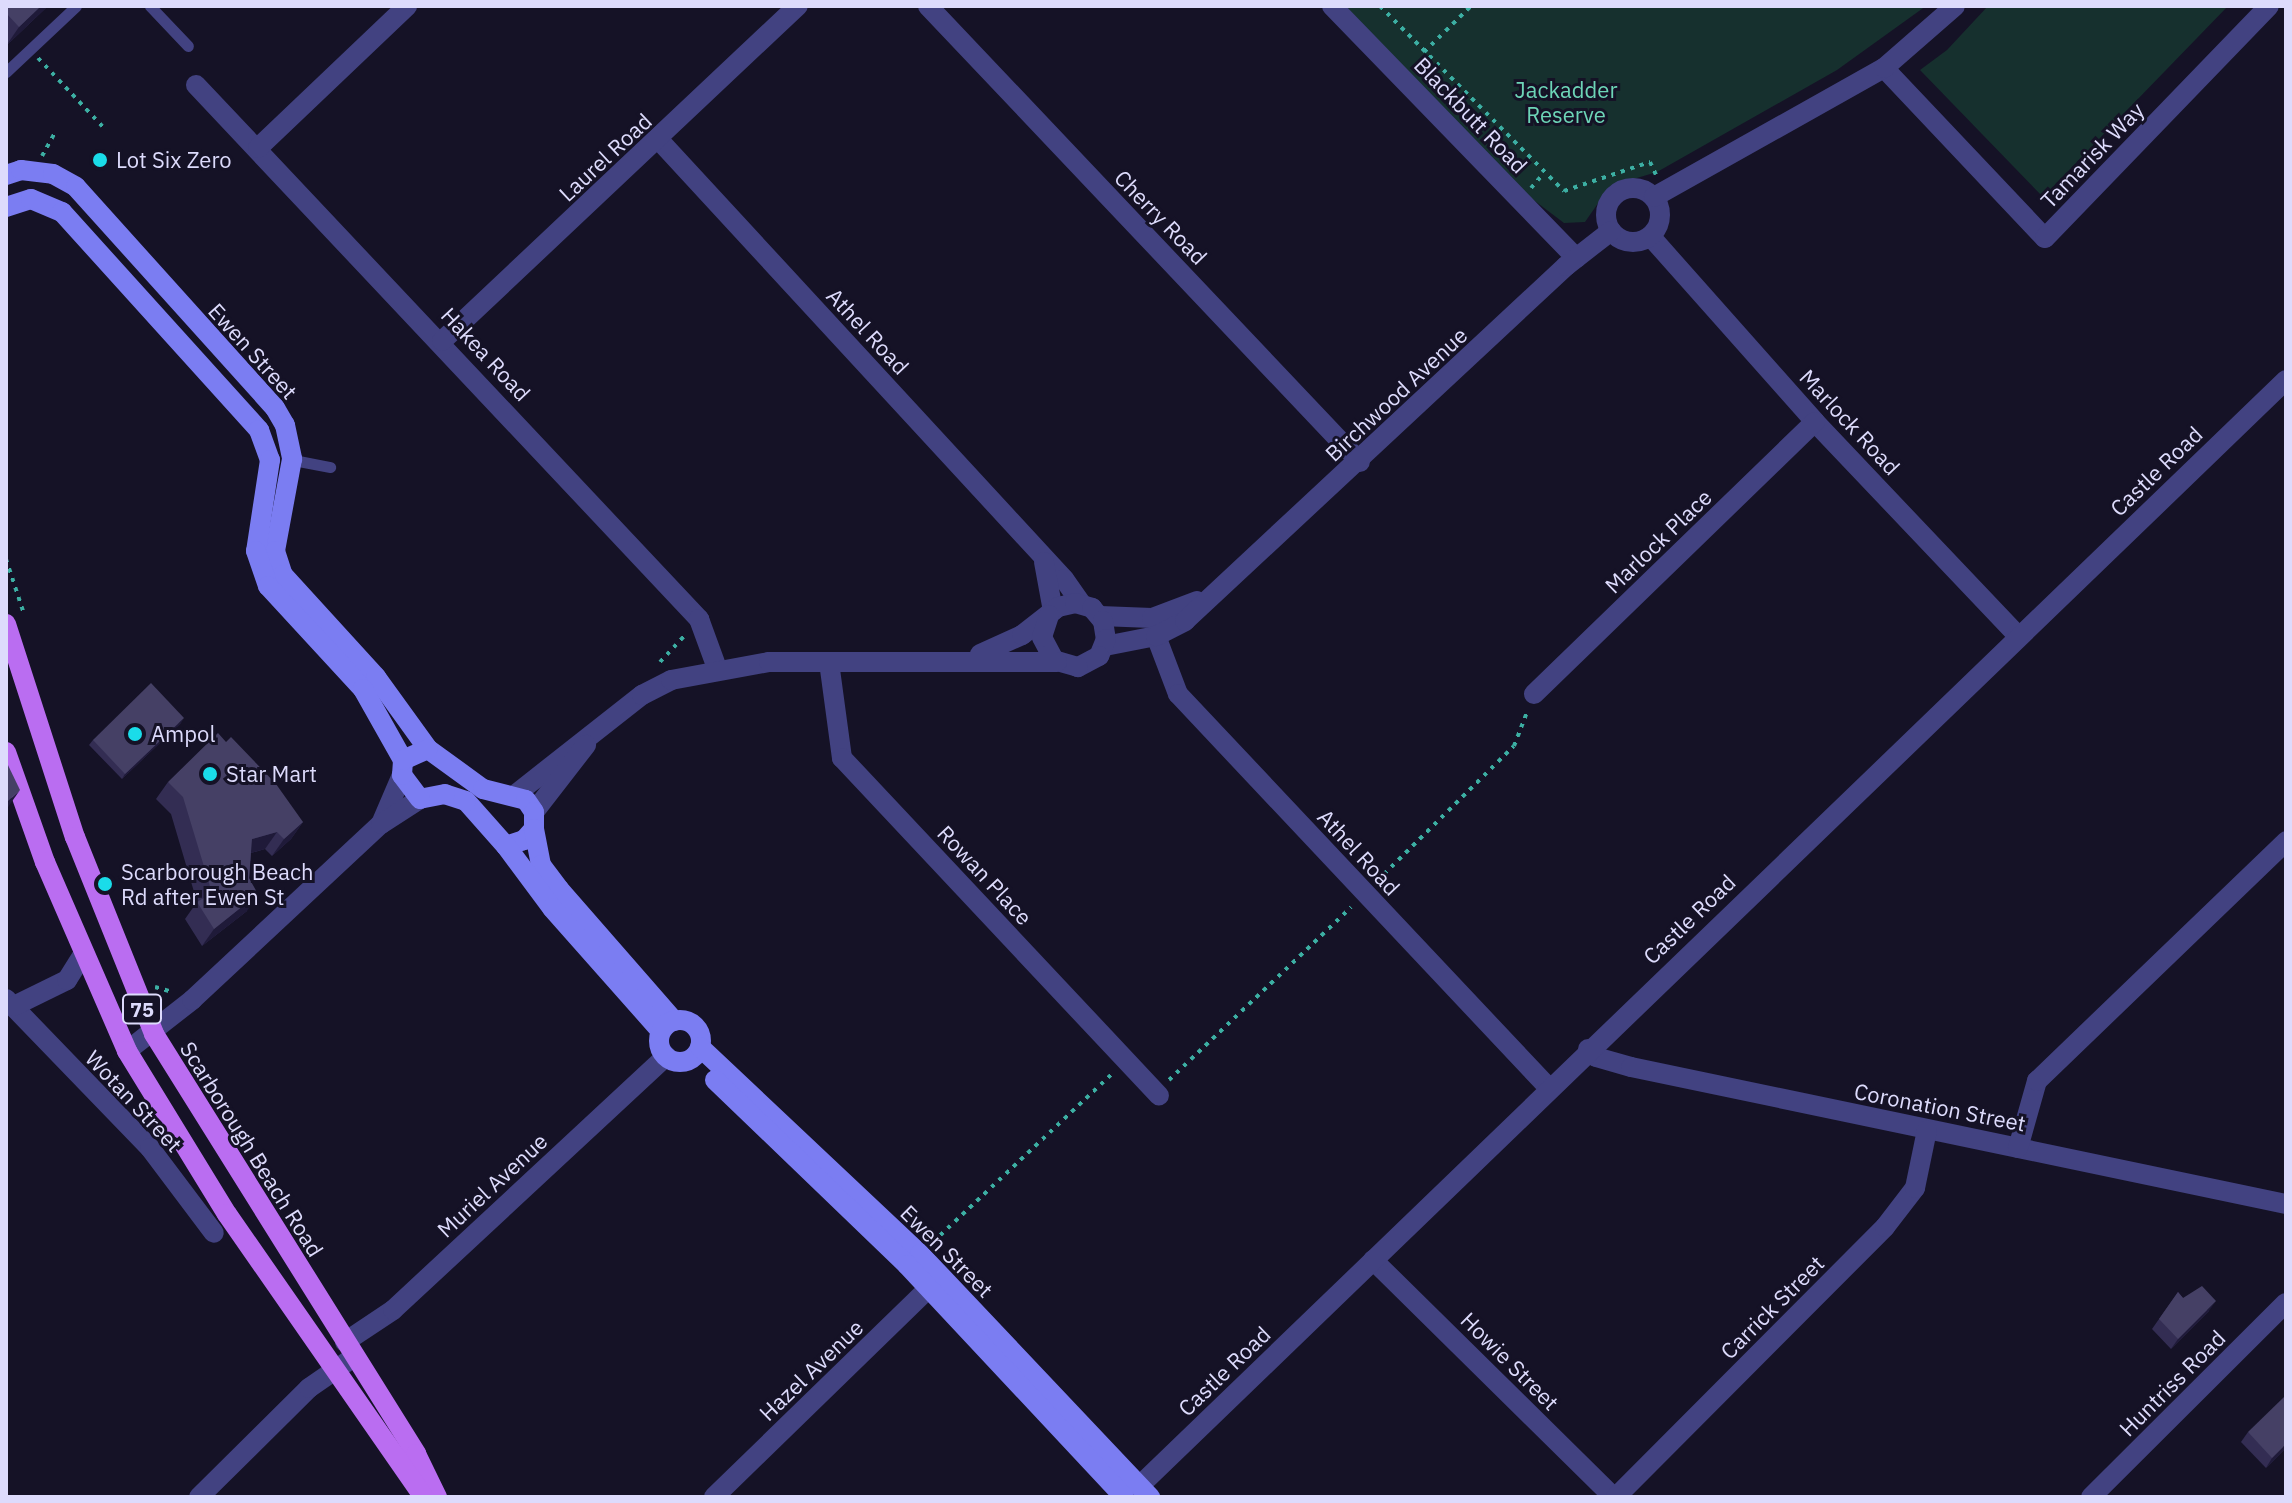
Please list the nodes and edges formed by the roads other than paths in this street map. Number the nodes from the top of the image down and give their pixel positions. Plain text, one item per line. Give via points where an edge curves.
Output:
1 (76, 6) edge
2 (150, 6) edge
3 (407, 6) edge
4 (798, 6) edge
5 (928, 6) edge
6 (1332, 6) edge
7 (1955, 6) edge
8 (2269, 6) edge
9 (188, 46) dead end
10 (1884, 68) junction
11 (6, 72) edge
12 (196, 85) dead end
13 (659, 140) junction
14 (258, 148) junction
15 (6, 175) edge
16 (1659, 194) junction
17 (6, 207) edge
18 (111, 226) junction
19 (1611, 231) junction
20 (1651, 237) junction
21 (92, 245) junction
22 (1576, 258) junction
23 (442, 341) junction
24 (2286, 380) edge
25 (1815, 422) junction
26 (292, 459) junction
27 (270, 460) junction
28 (1360, 462) junction
29 (330, 467) dead end
30 (1042, 554) junction
31 (1215, 594) junction
32 (1081, 603) junction
33 (1051, 613) junction
34 (1100, 616) junction
35 (6, 624) edge
36 (1156, 636) junction
37 (2018, 636) junction
38 (1105, 646) junction
39 (964, 659) junction
40 (829, 662) junction
41 (1057, 662) junction
42 (718, 671) junction
43 (1534, 694) dead end
44 (588, 742) junction
45 (428, 749) junction
46 (6, 752) edge
47 (402, 768) junction
48 (516, 794) junction
49 (420, 799) junction
50 (534, 821) junction
51 (381, 824) junction
52 (2286, 841) edge
53 (506, 846) junction
54 (83, 954) junction
55 (10, 1003) edge
56 (668, 1026) junction
57 (154, 1034) junction
58 (1588, 1049) junction
59 (127, 1051) junction
60 (696, 1053) junction
61 (666, 1056) junction
62 (1548, 1087) junction
63 (1159, 1096) dead end
64 (1927, 1130) junction
65 (2018, 1148) junction
66 (2286, 1204) edge
67 (214, 1233) dead end
68 (1373, 1260) junction
69 (935, 1282) junction
70 (2286, 1303) edge
71 (350, 1350) junction
72 (334, 1371) junction
73 (1135, 1494) edge
74 (199, 1497) edge
75 (424, 1497) edge
76 (437, 1497) edge
77 (714, 1497) edge
78 (1614, 1497) edge
79 (2091, 1497) edge

1 - 11 lane
2 - 9 lane
3 - 14 street
4 - 13 street, Laurel Road
5 - 28 street, Cherry Road
6 - 22 street, Blackbutt Road
7 - 10 street
8 - 10 street, Tamarisk Way via 2045,238
10 - 16 street
12 - 14 street, Hakea Road
13 - 23 street, Laurel Road
13 - 30 street, Athel Road
14 - 23 street, Hakea Road
15 - 18 main road, Ewen Street via 21,170 53,174 76,187
16 - 19 street via 1633,188 1619,191 1608,203
16 - 20 street via 1660,222
17 - 21 main road via 15,201 43,202 62,212
18 - 21 main road
18 - 26 main road, Ewen Street via 275,408 285,425
19 - 20 street via 1625,241
19 - 22 street, Birchwood Avenue
20 - 25 street, Marlock Road
21 - 27 main road via 259,430
22 - 28 street, Birchwood Avenue
23 - 42 street, Hakea Road via 699,619
24 - 37 street, Castle Road
25 - 37 street, Marlock Road
25 - 43 street, Marlock Place
26 - 27 lane
26 - 29 lane
26 - 45 main road, Ewen Street via 275,551 283,575 376,677
27 - 47 main road via 256,551 268,586 363,689
28 - 31 street, Birchwood Avenue
30 - 32 street, Athel Road
30 - 33 street
31 - 34 street, Birchwood Avenue via 1152,618
31 - 36 street, Birchwood Avenue via 1185,621
32 - 33 street, Birchwood Avenue
32 - 34 street
33 - 39 street, Birchwood Avenue via 1001,647
33 - 41 street via 1042,637
34 - 38 street
35 - 57 main road, Scarborough Beach Road / 75 via 75,837
36 - 38 street, Birchwood Avenue
36 - 62 street, Athel Road via 1178,694
37 - 58 street, Castle Road
38 - 41 street, Birchwood Avenue via 1085,665
39 - 40 street, Birchwood Avenue
39 - 41 street, Birchwood Avenue
40 - 42 street, Birchwood Avenue via 769,662
40 - 63 street, Rowan Place via 842,758
42 - 44 street, Birchwood Avenue via 671,680 642,695
44 - 48 street, Birchwood Avenue
44 - 50 street, Birchwood Avenue
45 - 47 main road
45 - 48 main road, Ewen Street via 483,789
46 - 54 main road, 75
47 - 49 main road
47 - 51 street
48 - 50 main road
49 - 51 street
49 - 53 main road via 445,794 466,801
50 - 53 main road via 524,840
50 - 56 main road via 541,865
51 - 57 street
52 - 65 street via 2037,1081
53 - 56 main road via 552,908
54 - 55 street, Wotan Street via 67,980
54 - 59 main road, 75
55 - 67 street, Wotan Street via 150,1148
56 - 60 main road via 693,1024
56 - 61 main road via 659,1045
57 - 59 street
57 - 71 main road, Scarborough Beach Road / 75
58 - 62 street, Castle Road
58 - 64 street, Coronation Street via 1596,1057 1631,1067
59 - 72 main road, 75 via 227,1214
60 - 61 main road via 679,1062
60 - 69 main road, Ewen Street
60 - 69 main road, Ewen Street via 920,1254
61 - 71 street, Muriel Avenue
62 - 68 street, Castle Road
64 - 65 street, Coronation Street
64 - 78 street, Carrick Street via 1915,1188 1885,1227
65 - 66 street, Coronation Street
68 - 73 street, Castle Road
68 - 78 street, Howie Street
69 - 73 main road, Ewen Street
69 - 77 street, Hazel Avenue
70 - 79 street, Huntriss Road
71 - 72 street, Muriel Avenue
71 - 76 main road, Scarborough Beach Road / 75
72 - 74 street, Muriel Avenue via 309,1388
72 - 75 main road, 75

